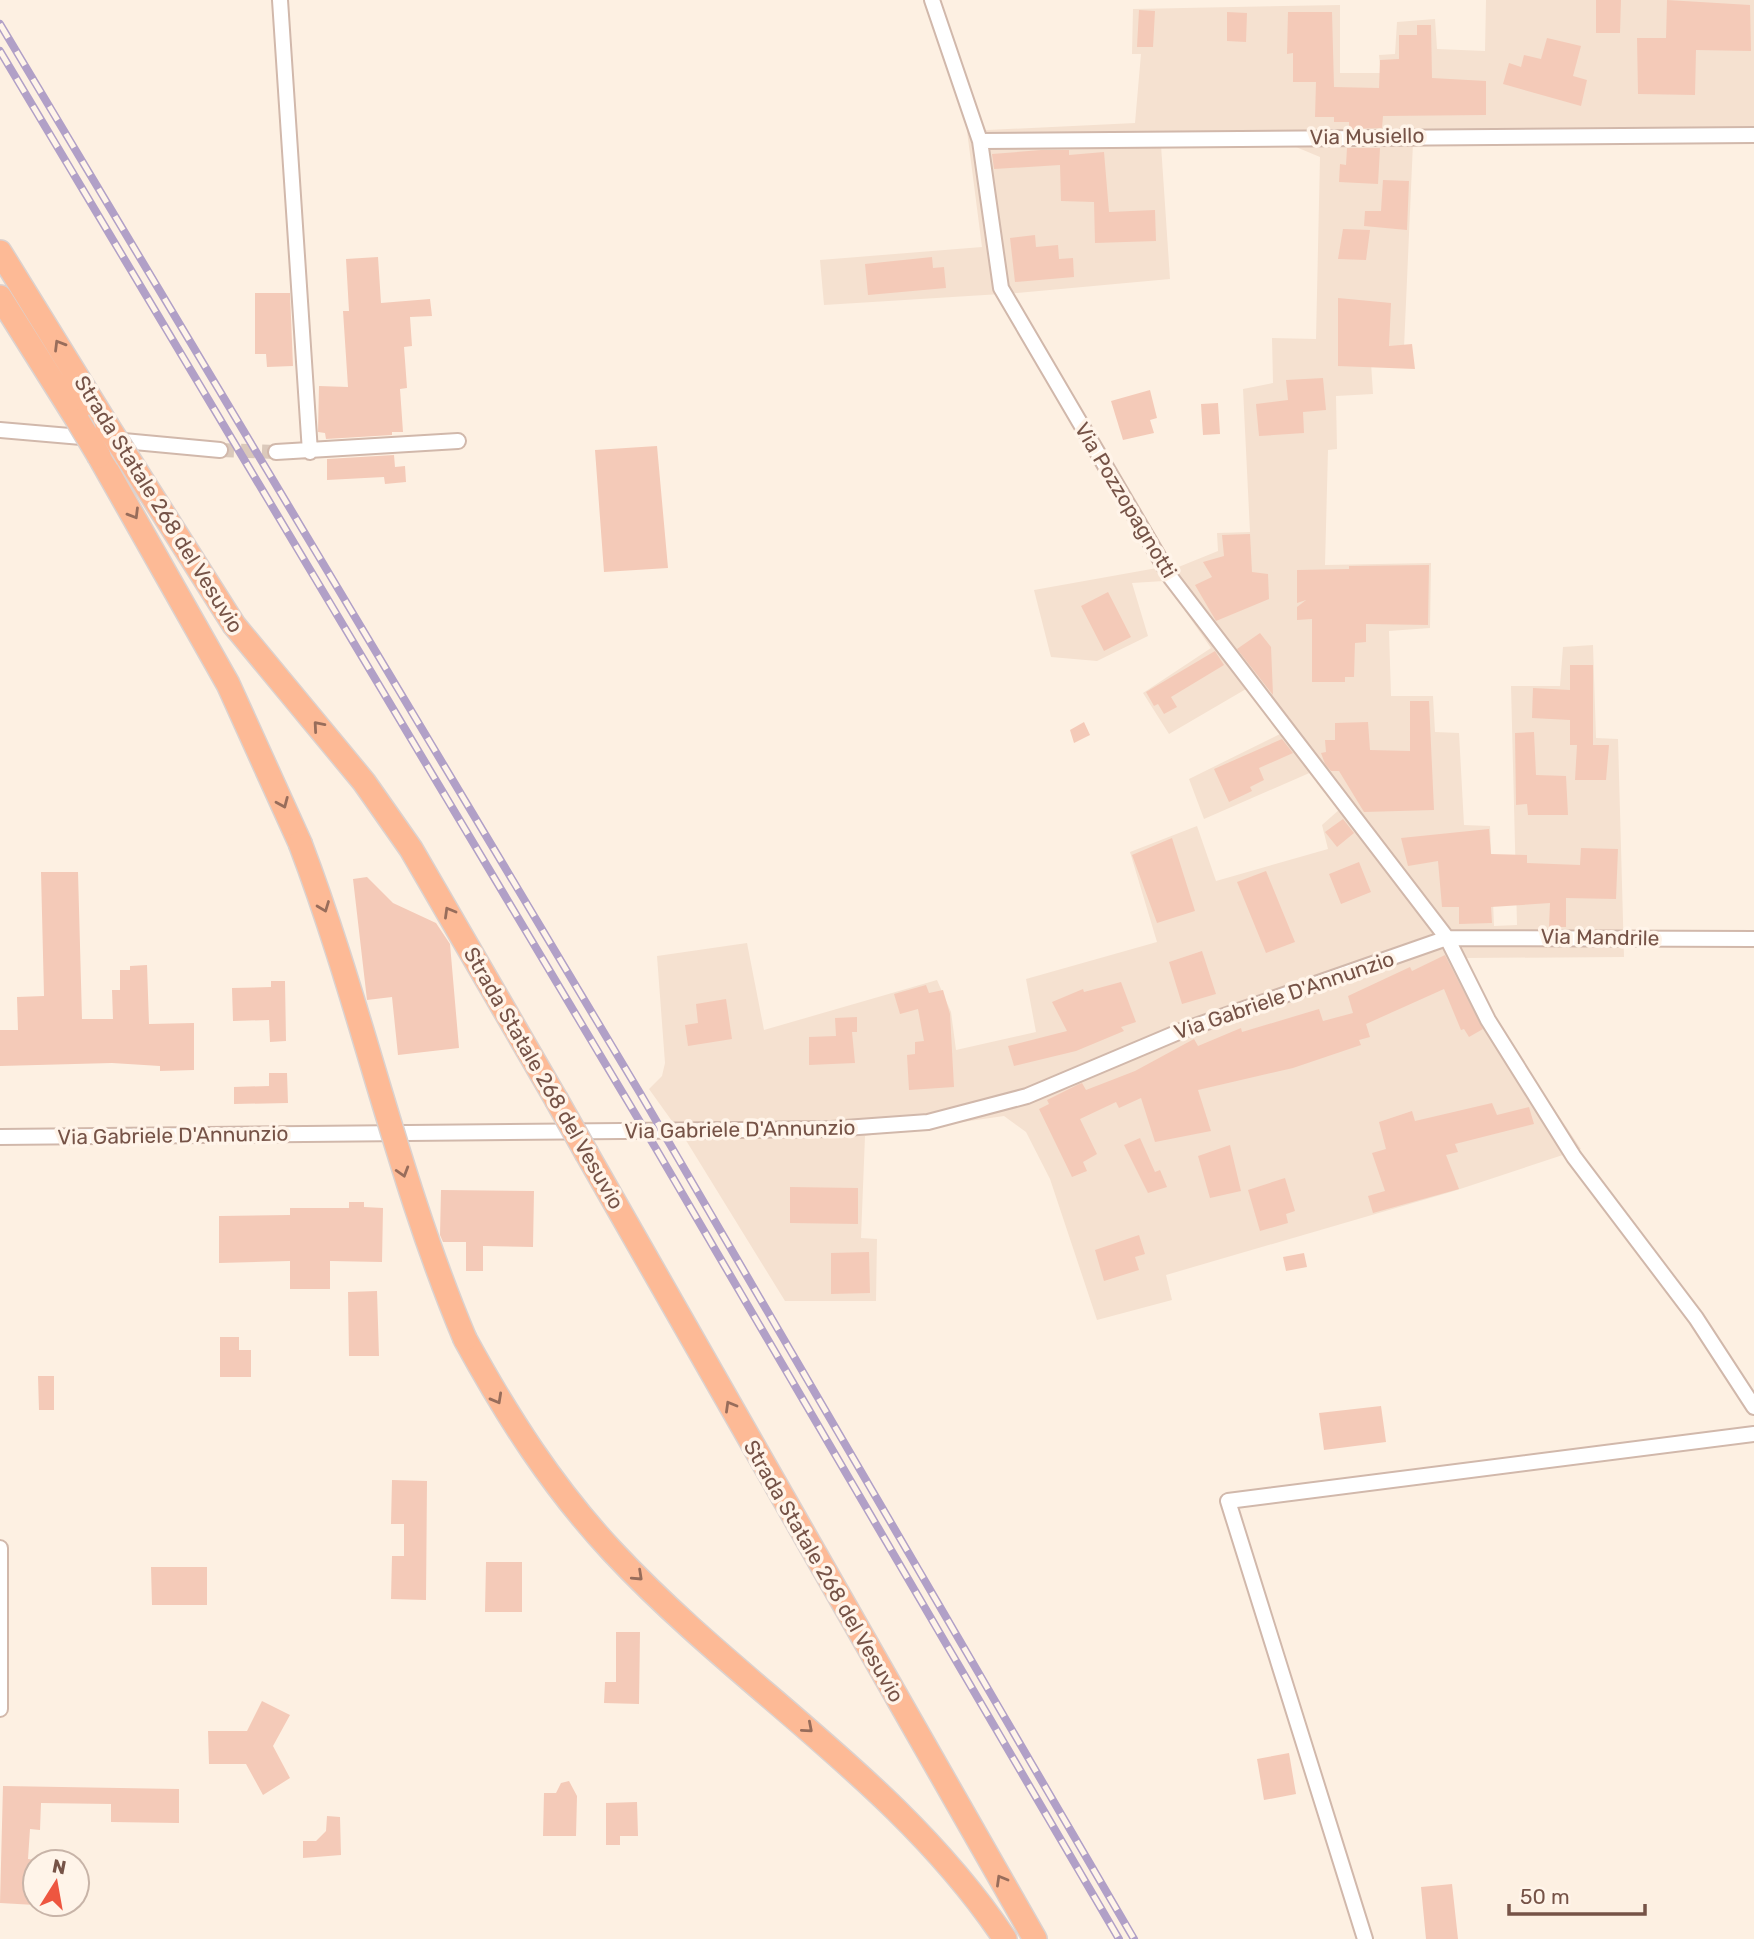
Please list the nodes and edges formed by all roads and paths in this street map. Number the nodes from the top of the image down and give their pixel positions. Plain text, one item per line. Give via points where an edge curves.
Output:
1 (281, 0) edge
2 (932, 0) edge
3 (1754, 135) edge
4 (980, 141) junction
5 (0, 252) edge
6 (0, 297) edge
7 (0, 430) edge
8 (458, 442) dead end
9 (220, 450) tunnel mouth
10 (276, 452) tunnel mouth
11 (310, 452) junction
12 (1447, 938) junction
13 (1754, 939) edge
14 (0, 1137) edge
15 (1754, 1407) edge
16 (1754, 1434) edge
17 (0, 1548) edge
18 (0, 1709) edge
19 (1005, 1939) edge
20 (1035, 1939) edge
21 (1365, 1939) edge

1 - 11 street
2 - 4 street, Via Pozzopagnotti
3 - 4 street, Via Musiello
4 - 12 street, Via Pozzopagnotti via 1000,288 1171,578
20 -> 5 highway, Strada Statale 268 del Vesuvio, bridge via 411,849 356,773 234,625
6 -> 19 highway, Strada Statale 268 del Vesuvio, bridge via 99,456 228,684 300,843 331,924 432,1259 465,1339 502,1408 538,1462 614,1554 883,1794 964,1883
7 - 9 street
8 - 11 street
10 - 11 street
12 - 13 street, Via Mandrile
12 - 14 street, Via Gabriele D'Annunzio via 1181,1031 1027,1096 928,1122 831,1129
12 - 15 street, Via Pozzopagnotti via 1488,1020 1574,1157 1696,1318
16 - 21 street via 1228,1501
17 - 18 street

